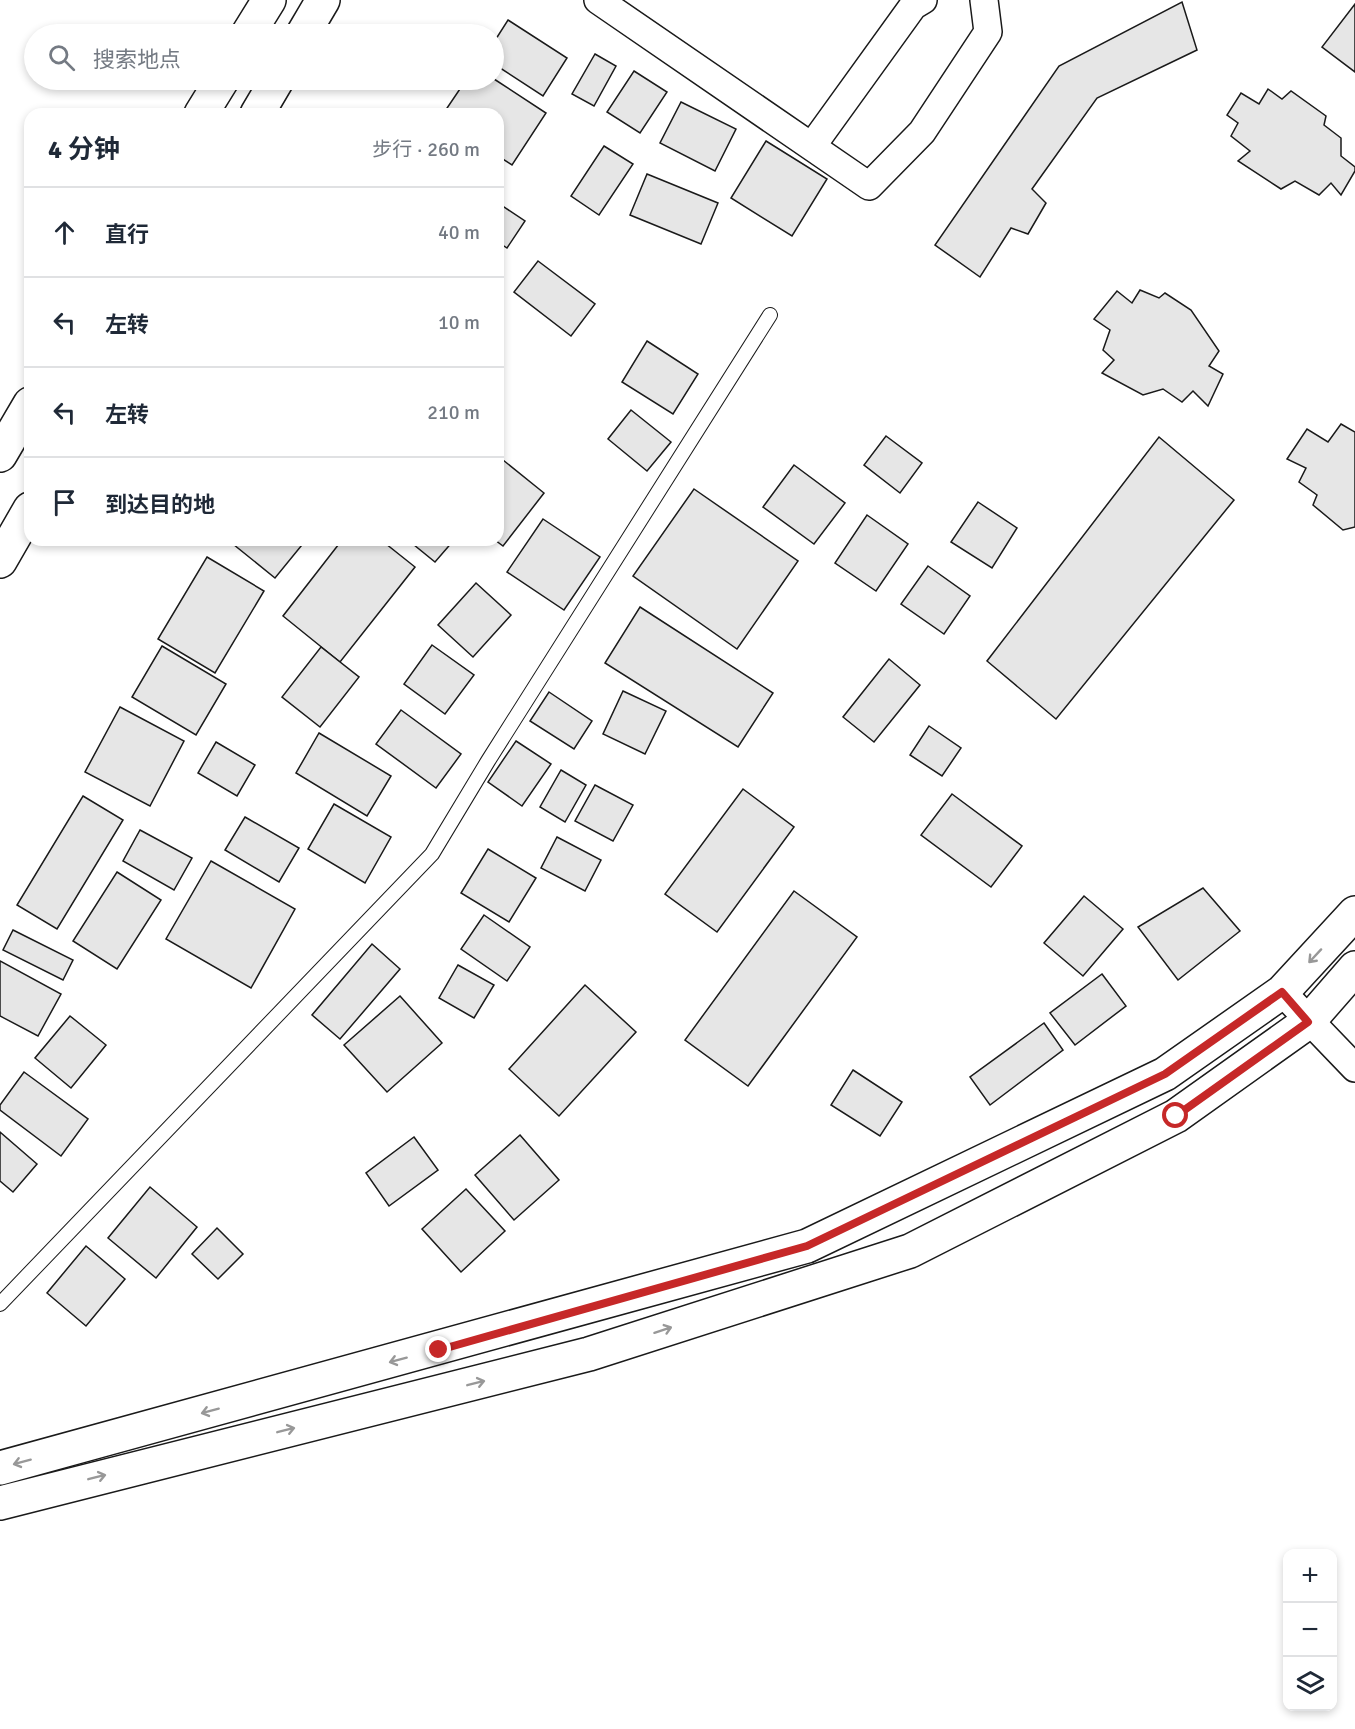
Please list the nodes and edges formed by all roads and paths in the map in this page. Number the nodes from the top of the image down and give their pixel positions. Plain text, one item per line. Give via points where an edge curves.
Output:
1 (269, 0) edge
2 (323, 0) edge
3 (598, 0) edge
4 (923, 0) edge
5 (984, 0) edge
6 (254, 24) edge
7 (309, 24) edge
8 (216, 90) edge
9 (271, 90) edge
10 (205, 108) edge
11 (261, 108) edge
12 (812, 146) junction
13 (770, 315) dead end
14 (24, 414) edge
15 (0, 455) edge
16 (24, 519) edge
17 (0, 561) edge
18 (1355, 913) edge
19 (1355, 968) edge
20 (1282, 992) junction
21 (1308, 1022) junction
22 (1355, 1068) edge
23 (0, 1304) edge
24 (0, 1468) edge
25 (0, 1503) edge

1 - 6 main road
2 - 7 main road
3 - 12 street
4 - 12 street via 913,6
5 - 12 street via 988,32 922,132 869,186
8 - 10 main road
9 - 11 main road
13 - 23 lane via 432,854
14 - 15 main road
16 - 17 main road
18 -> 20 main road
19 - 21 main road
20 - 21 street
20 -> 24 main road via 1165,1074 807,1246
21 - 22 street
25 -> 21 main road via 589,1354 910,1251 1176,1116

